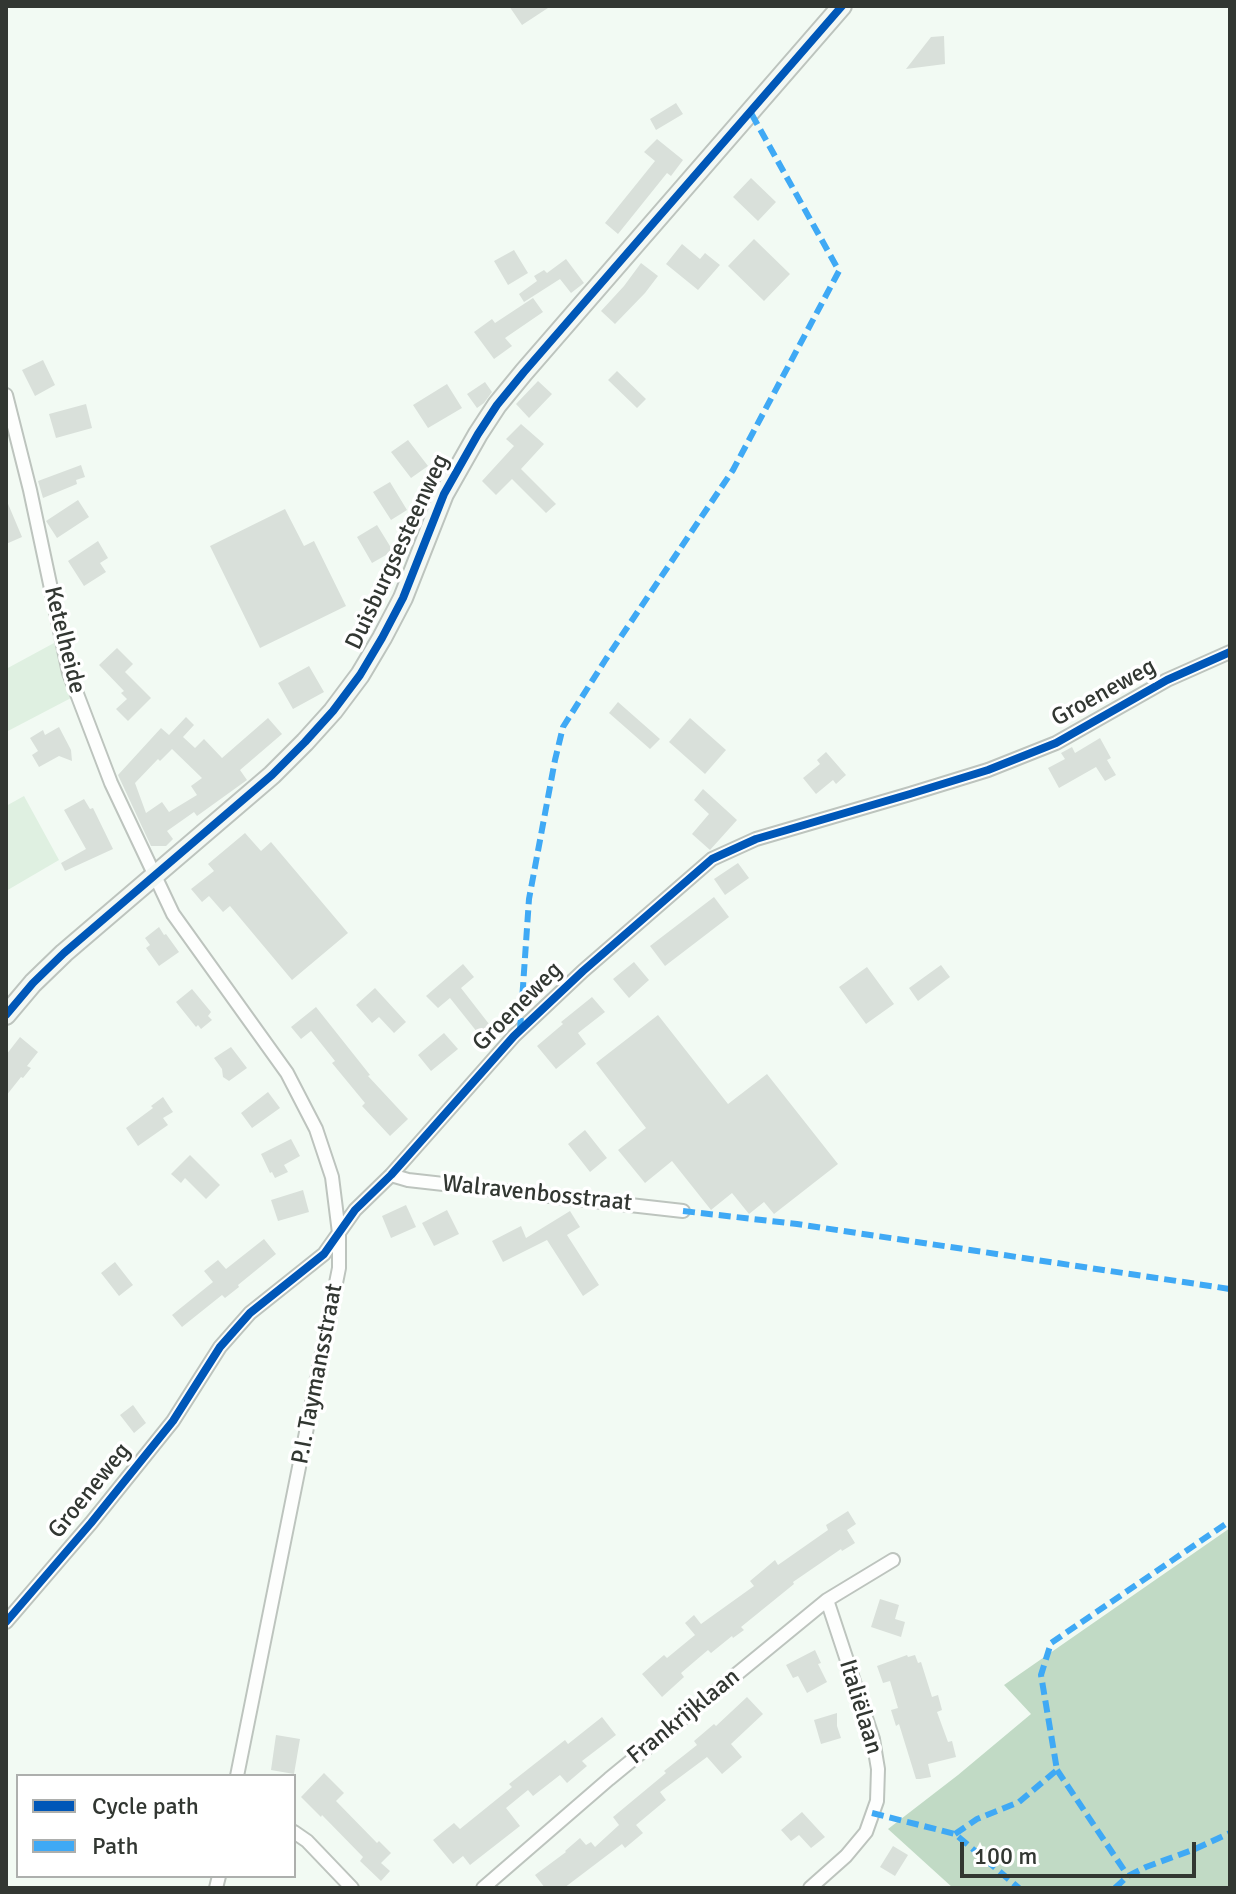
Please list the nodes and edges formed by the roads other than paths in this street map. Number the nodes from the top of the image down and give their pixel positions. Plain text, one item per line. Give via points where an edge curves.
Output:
1 (842, 6) edge
2 (6, 395) edge
3 (1230, 652) edge
4 (154, 874) junction
5 (6, 1015) edge
6 (391, 1175) junction
7 (683, 1211) dead end
8 (339, 1233) junction
9 (893, 1560) dead end
10 (827, 1600) junction
11 (6, 1622) edge
12 (237, 1774) edge
13 (296, 1833) edge
14 (352, 1888) edge
15 (483, 1888) edge
16 (810, 1888) edge

1 - 4 street, Duisburgsesteenweg via 497,405 444,494 382,638 333,711 272,775
2 - 4 street, Ketelheide via 69,673 111,783
3 - 6 street, Groeneweg via 1167,680 1056,743 988,770 756,839 712,859 514,1036
4 - 5 street, Duisburgsesteenweg via 64,953
4 - 8 street, P.I. Taymansstraat via 173,914 287,1073 316,1129 332,1177
6 - 7 street, Walravenbosstraat
6 - 8 street, Groeneweg
8 - 11 street, Groeneweg via 324,1254 250,1313 220,1347 173,1421
8 - 12 street, P.I. Taymansstraat via 339,1268
9 - 10 street, Frankrijklaan
10 - 15 street, Frankrijklaan
10 - 16 street, Italiëlaan via 873,1739 877,1801 866,1832
13 - 14 street

